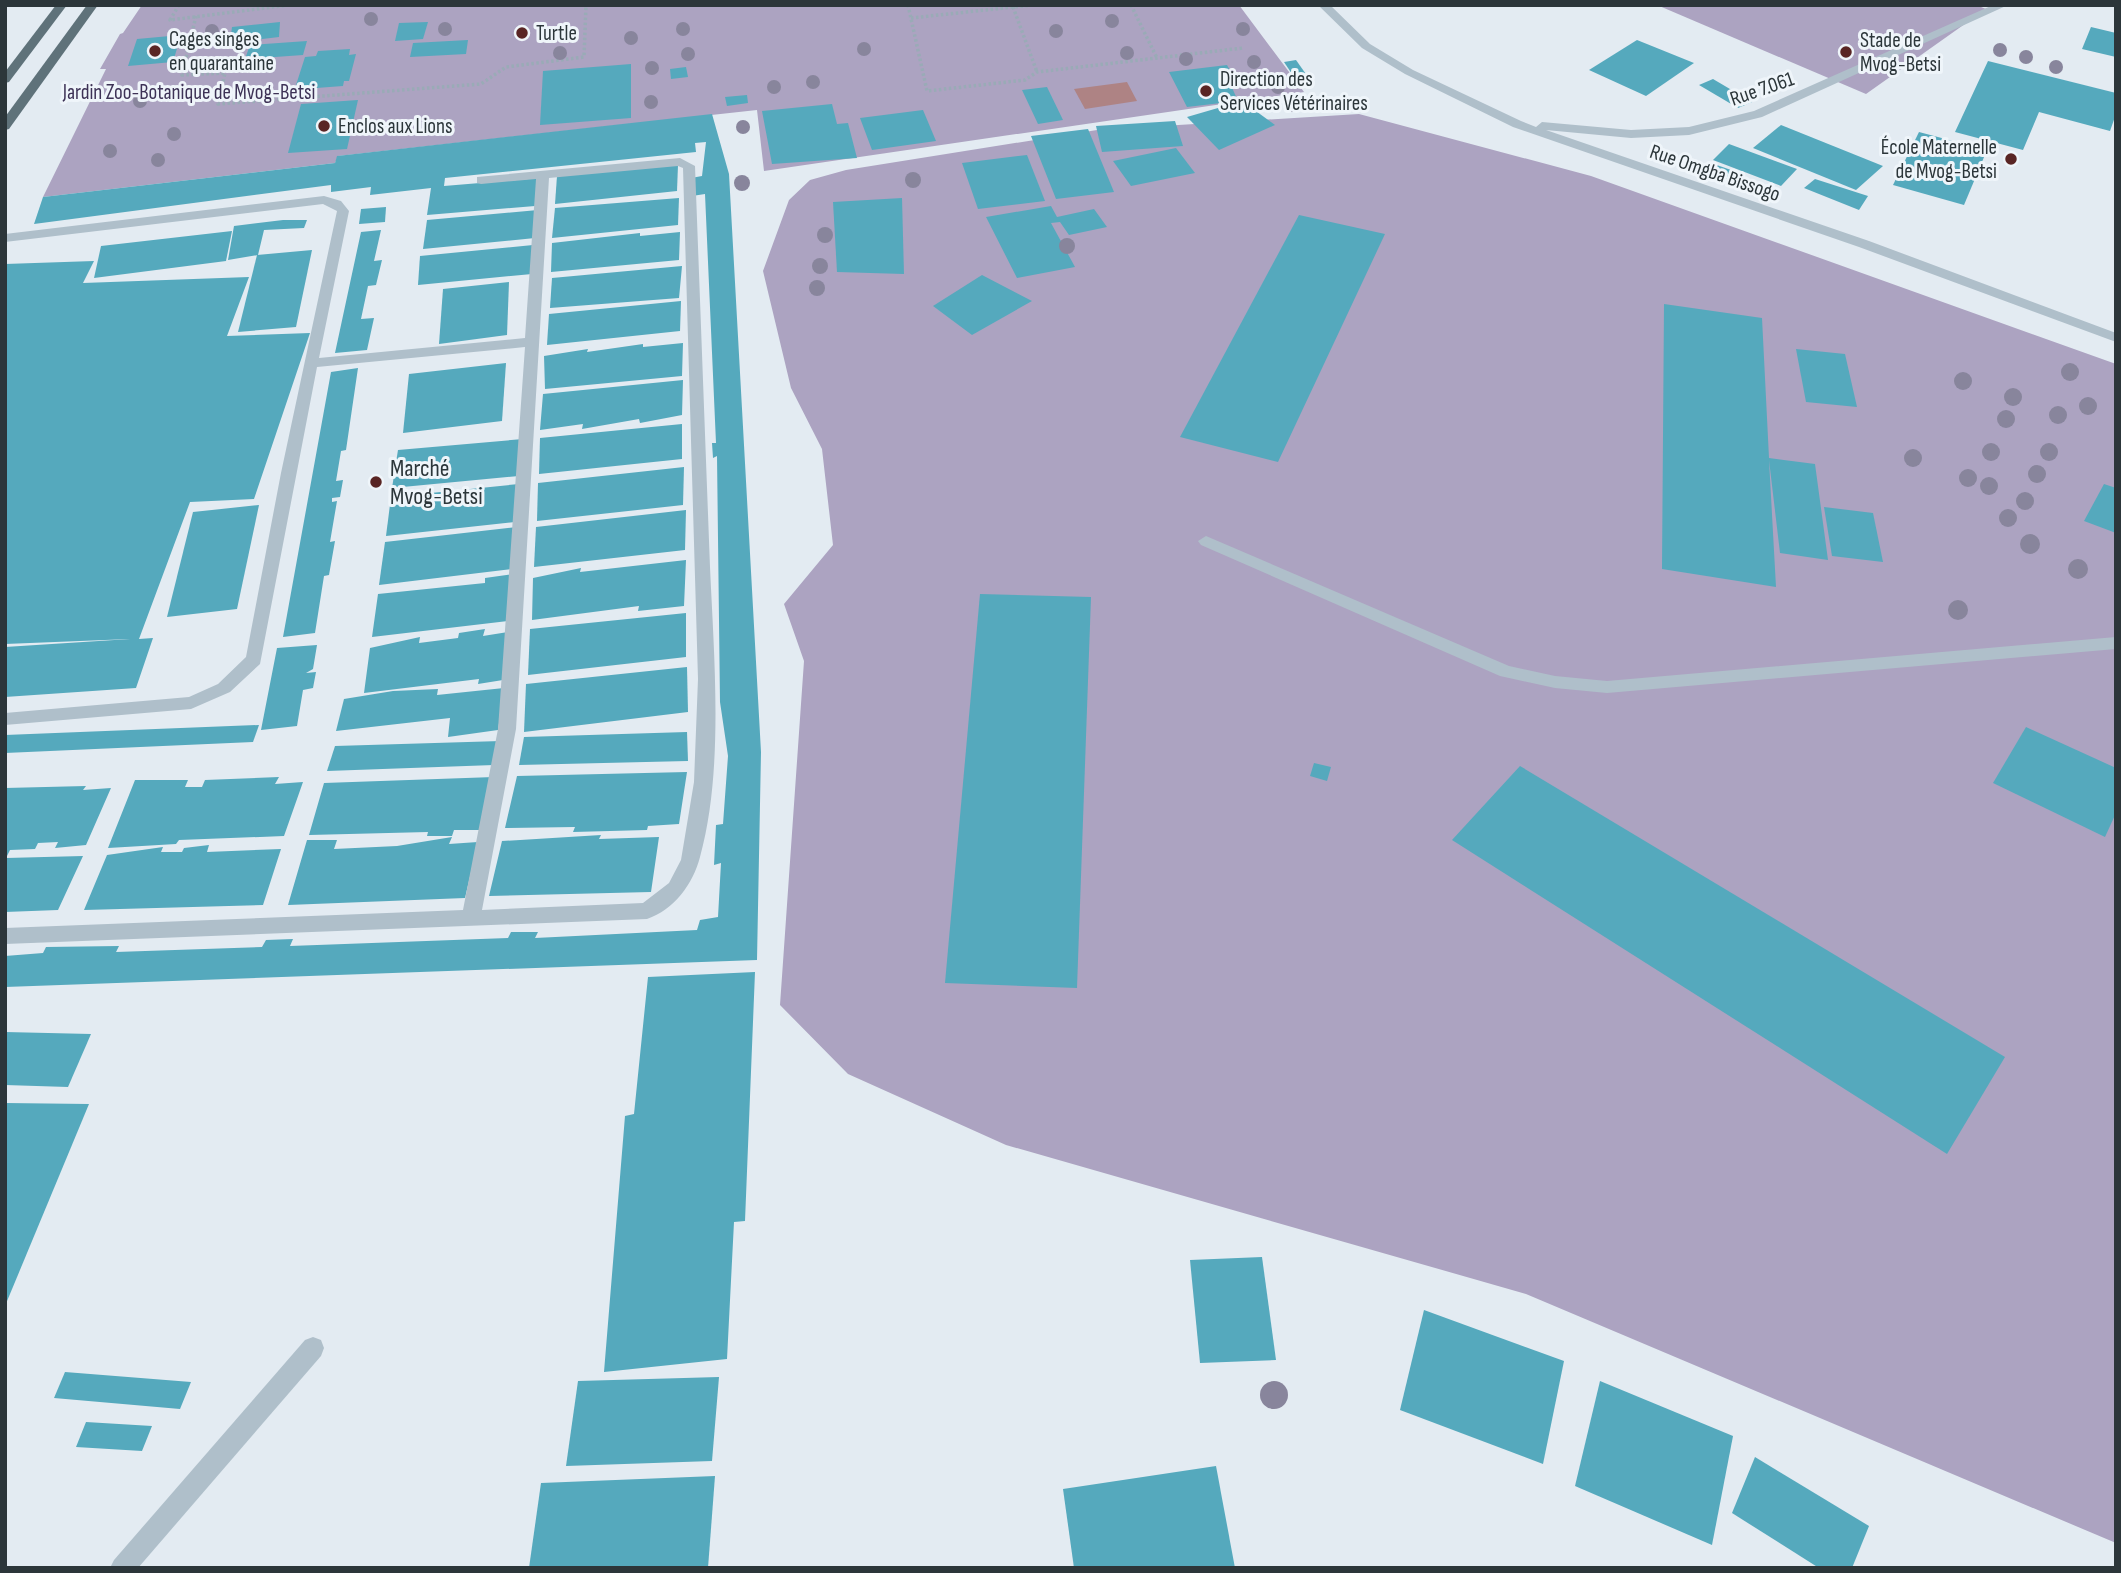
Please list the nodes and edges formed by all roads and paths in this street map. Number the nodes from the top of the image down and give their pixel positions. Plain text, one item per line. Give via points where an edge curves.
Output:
1 (62, 5) edge
2 (93, 5) edge
3 (179, 5) edge
4 (289, 5) edge
5 (586, 5) edge
6 (908, 5) edge
7 (1032, 5) edge
8 (1131, 5) edge
9 (1324, 5) edge
10 (2003, 5) edge
11 (1012, 6) edge
12 (196, 16) junction
13 (911, 18) junction
14 (1243, 48) dead end
15 (1157, 58) junction
16 (1037, 72) junction
17 (5, 80) edge
18 (1517, 124) junction
19 (5, 126) edge
20 (543, 174) junction
21 (481, 180) dead end
22 (5, 238) edge
23 (2116, 338) edge
24 (531, 342) junction
25 (311, 363) junction
26 (1206, 541) dead end
27 (2116, 643) edge
28 (5, 719) edge
29 (471, 917) junction
30 (5, 936) edge
31 (313, 1348) dead end
32 (122, 1568) edge

1 - 17 main road
2 - 19 main road
3 - 12 path via 170,20
4 - 12 path
5 - 12 path via 584,57 506,67 481,84 218,104 226,73 182,75
6 - 13 path
7 - 11 path
8 - 15 path
9 - 18 street, Rue Omgba Bissogo via 1366,46
10 - 18 street, Rue 7.061 via 1758,114 1689,131 1631,134
11 - 13 path
11 - 16 path
13 - 16 path via 927,91 1026,80
14 - 15 path
15 - 16 path
18 - 23 street, Rue Omgba Bissogo via 1864,244
20 - 21 street
20 - 24 street
20 - 29 street via 680,162 689,166 706,679 697,832 684,877 670,895 647,911
22 - 25 street via 324,200 337,204 343,211
24 - 25 street
24 - 29 street via 507,729
25 - 28 street via 254,660 223,688 191,704
26 - 27 street via 1506,671 1555,682 1607,687
29 - 30 street
31 - 32 street

